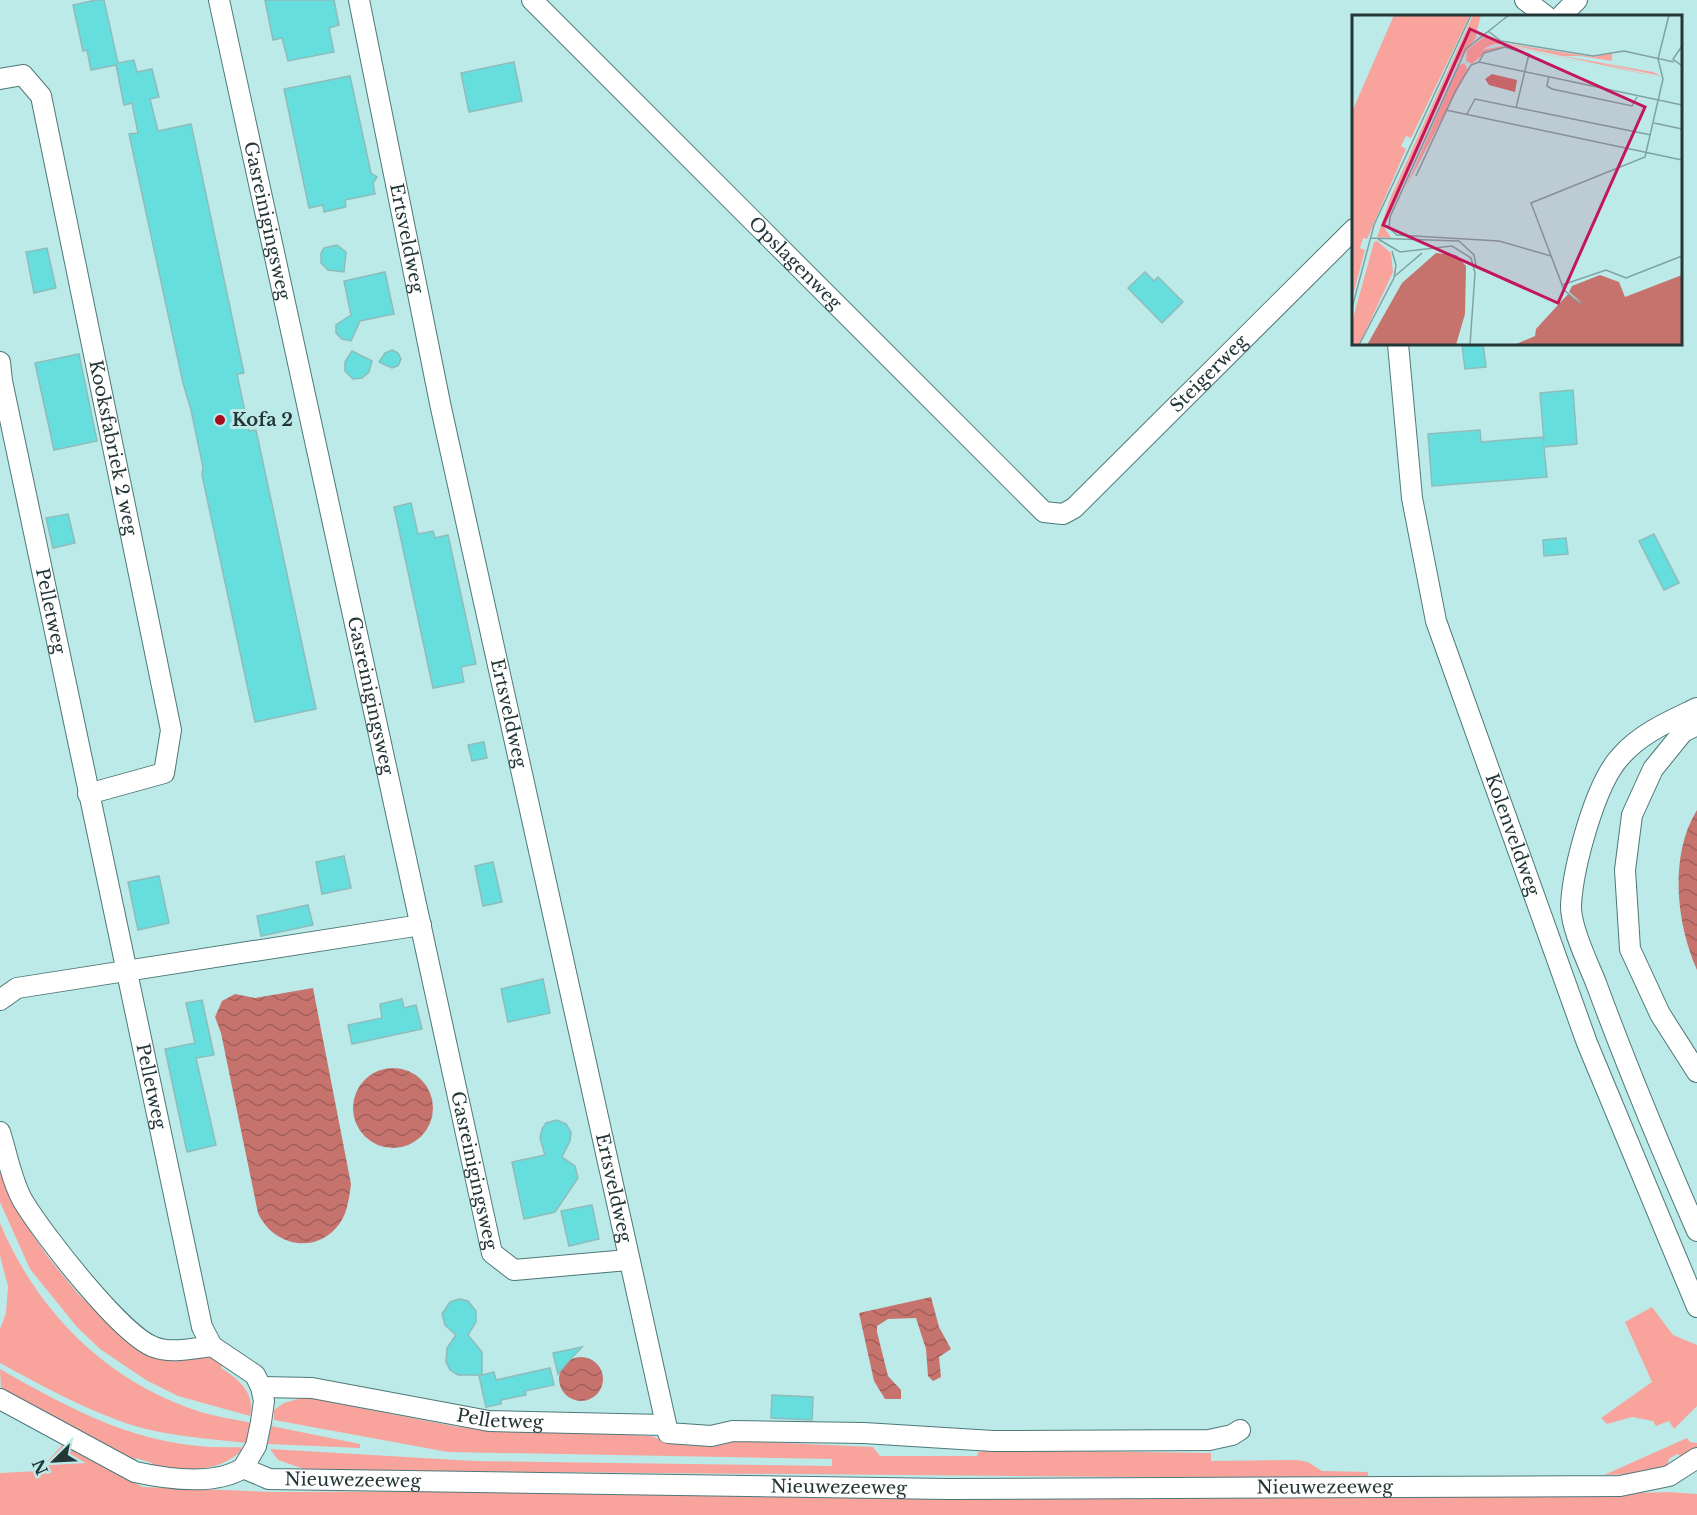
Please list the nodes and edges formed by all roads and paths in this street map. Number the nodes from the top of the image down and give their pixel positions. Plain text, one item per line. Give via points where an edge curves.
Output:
1 (219, 0) edge
2 (359, 0) edge
3 (531, 0) edge
4 (1525, 0) edge
5 (1576, 0) edge
6 (1545, 15) edge
7 (1562, 15) edge
8 (0, 79) edge
9 (1352, 231) edge
10 (1398, 345) edge
11 (0, 362) edge
12 (1063, 514) joint
13 (1697, 708) edge
14 (1697, 725) edge
15 (88, 794) junction
16 (421, 925) junction
17 (126, 972) junction
18 (0, 1000) edge
19 (1697, 1072) edge
20 (0, 1132) edge
21 (1697, 1231) edge
22 (628, 1260) junction
23 (1697, 1308) edge
24 (212, 1346) junction
25 (261, 1388) junction
26 (0, 1399) edge
27 (664, 1425) junction
28 (1240, 1430) dead end
29 (1697, 1458) edge
30 (243, 1468) junction

1 - 16 lane, Gasreinigingsweg
2 - 22 lane, Ertsveldweg via 441,408
3 - 12 lane, Opslagenweg via 1044,512
4 - 6 lane
5 - 7 lane
8 - 15 lane, Kooksfabriek 2 weg via 23,75 41,96 171,730 164,773
9 - 12 lane, Steigerweg via 1074,508
10 - 23 lane, Kolenveldweg via 1412,498 1436,621 1587,1044
11 - 15 lane, Pelletweg
13 - 21 lane via 1655,728 1620,756 1602,785 1582,847 1571,907 1634,1087
14 - 19 lane via 1683,732 1653,770 1632,815 1625,870 1630,949 1660,1014
15 - 17 lane, Pelletweg
16 - 17 lane
16 - 22 lane, Gasreinigingsweg via 492,1253 514,1270
17 - 18 lane via 17,988
17 - 24 lane, Pelletweg via 196,1304
20 - 24 lane via 22,1200 82,1280 135,1336 153,1347 173,1351
22 - 27 lane, Ertsveldweg
24 - 25 lane via 255,1375
25 - 27 lane, Pelletweg via 312,1388 489,1421
25 - 30 lane via 264,1401 256,1446
26 - 30 lane via 135,1472 157,1477 221,1478
27 - 28 lane, Pelletweg via 668,1433 711,1436 745,1431 864,1433 993,1441 1209,1440
29 - 30 lane, Nieuwezeeweg via 1669,1476 1610,1486 865,1488 269,1479

